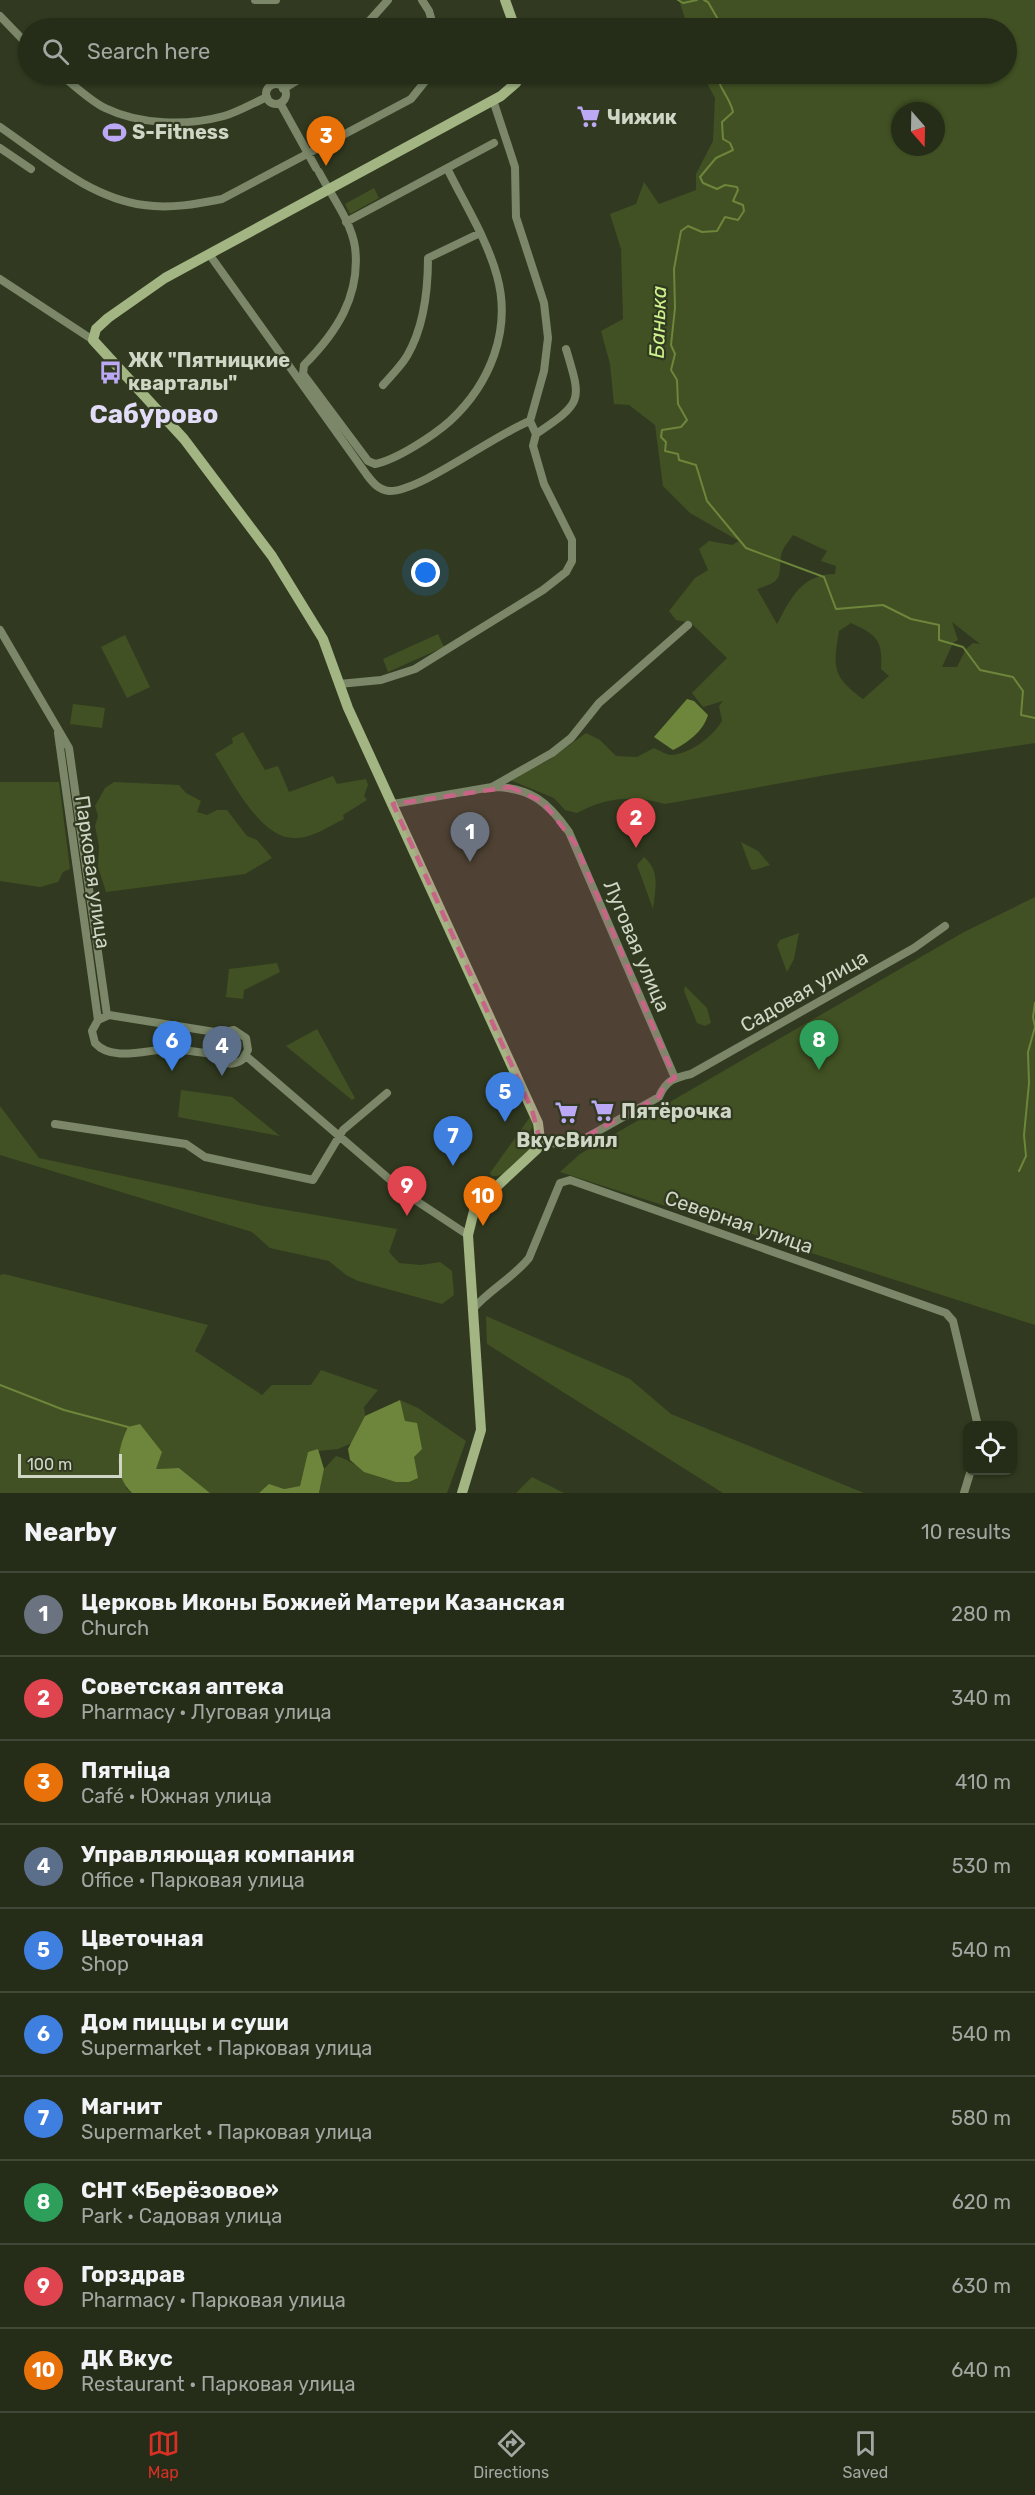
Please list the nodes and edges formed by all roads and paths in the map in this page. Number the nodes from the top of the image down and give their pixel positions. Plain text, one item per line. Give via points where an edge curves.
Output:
1 (255, 0) edge
2 (276, 0) edge
3 (388, 0) edge
4 (422, 0) edge
5 (505, 0) edge
6 (0, 16) edge
7 (372, 18) edge
8 (431, 18) edge
9 (511, 18) edge
10 (18, 35) edge
11 (73, 84) edge
12 (291, 84) edge
13 (423, 84) edge
14 (514, 84) edge
15 (283, 89) junction
16 (267, 97) junction
17 (494, 100) junction
18 (280, 103) junction
19 (0, 127) edge
20 (494, 143) dead end
21 (0, 148) edge
22 (309, 154) junction
23 (447, 168) junction
24 (31, 169) dead end
25 (328, 190) junction
26 (346, 222) junction
27 (478, 234) junction
28 (209, 254) junction
29 (0, 279) edge
30 (93, 340) junction
31 (566, 349) dead end
32 (383, 386) dead end
33 (530, 421) junction
34 (536, 434) junction
35 (688, 625) dead end
36 (0, 630) edge
37 (339, 684) junction
38 (58, 729) junction
39 (492, 787) junction
40 (393, 804) junction
41 (945, 926) dead end
42 (110, 1015) junction
43 (98, 1020) junction
44 (246, 1056) junction
45 (675, 1078) junction
46 (387, 1093) dead end
47 (55, 1124) dead end
48 (340, 1134) junction
49 (540, 1140) junction
50 (468, 1235) junction
51 (472, 1311) junction
52 (977, 1421) edge
53 (969, 1475) edge
54 (462, 1493) edge
55 (964, 1493) edge

1 - 2 street
3 - 7 street
4 - 8 street
5 - 9 street
6 - 10 street
11 - 16 street via 103,108 157,121 206,120
12 - 15 street
13 - 22 street via 411,99
14 - 17 street
15 - 16 street via 271,86
15 - 18 street via 285,97
16 - 18 street via 271,103
17 - 25 street
17 - 33 street via 515,167 516,217 544,303 548,338
18 - 22 street
19 - 22 street via 110,197 144,205 191,205 222,199
20 - 23 street
21 - 24 street
22 - 25 street
23 - 26 street
23 - 27 street
25 - 26 street
25 - 28 street
26 - 27 street via 355,246 350,298 335,331 303,365 303,374 371,464 412,447 443,427 470,402 486,376 498,342 501,305 497,278
27 - 32 street via 428,258 428,287 408,354
28 - 30 street via 133,298 96,329
28 - 33 street via 376,486 391,491 416,484
29 - 30 street
30 - 37 street via 184,438 266,547 323,639
31 - 34 street via 578,389 576,401
33 - 34 street
34 - 37 street via 533,446 544,484 572,540 572,561 566,572 415,669 398,676
35 - 39 street via 599,704 571,738
36 - 38 street, Парковая улица
37 - 40 street
38 - 42 street, Парковая улица via 69,748
38 - 43 street, Парковая улица
39 - 40 street
39 - 45 street, Луговая улица via 525,790 558,815
40 - 49 street via 538,1123
41 - 45 street, Садовая улица via 914,948 691,1074
42 - 43 street
42 - 44 street via 221,1033 237,1031 247,1041
43 - 44 street, Парковая улица via 93,1037 97,1046 105,1050 135,1054 168,1049 215,1054 222,1062 231,1064
44 - 48 street
45 - 49 street via 665,1084 659,1097 575,1144 561,1146
46 - 48 street
47 - 48 street via 186,1144 205,1157 313,1180
48 - 50 street via 401,1189
49 - 50 street via 530,1157 480,1202
50 - 51 street
51 - 52 street, Северная улица via 494,1287 522,1268 560,1183 570,1180 946,1313 953,1321
51 - 54 street via 481,1430
53 - 55 street

